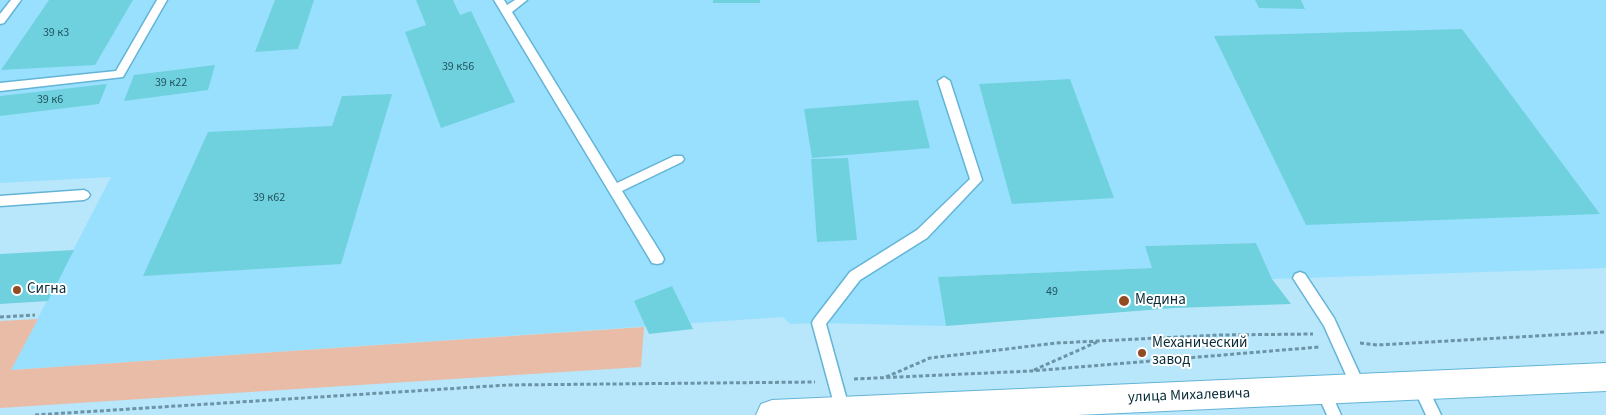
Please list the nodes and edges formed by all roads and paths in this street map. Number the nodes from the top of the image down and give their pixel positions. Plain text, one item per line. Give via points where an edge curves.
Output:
1 (16, 0) edge
2 (162, 0) edge
3 (499, 0) edge
4 (522, 0) edge
5 (506, 11) junction
6 (0, 22) edge
7 (944, 82) dead end
8 (0, 87) edge
9 (678, 159) dead end
10 (615, 189) junction
11 (84, 195) dead end
12 (0, 200) edge
13 (657, 259) dead end
14 (1300, 278) dead end
15 (36, 315) dead end
16 (0, 316) edge
17 (1336, 337) junction
18 (1100, 341) junction
19 (1363, 343) dead end
20 (1031, 371) dead end
21 (1606, 377) edge
22 (884, 378) dead end
23 (1420, 387) junction
24 (1360, 390) junction
25 (1328, 403) edge
26 (843, 411) junction
27 (772, 415) edge
28 (1434, 415) edge

1 - 6 lane
2 - 8 lane via 119,74
3 - 5 lane
4 - 5 lane
5 - 10 lane
7 - 26 lane via 976,180 922,234 854,276 819,323
9 - 10 lane
10 - 13 lane
11 - 12 lane
14 - 17 lane
15 - 16 path
17 - 18 path via 1319,334 1220,335
17 - 19 path
17 - 24 lane
18 - 20 path
18 - 22 path via 930,358
21 - 23 main road, улица Михалевича
23 - 24 main road, улица Михалевича
23 - 28 lane
24 - 25 main road, улица Михалевича
25 - 26 main road, улица Михалевича
26 - 27 main road, улица Михалевича

